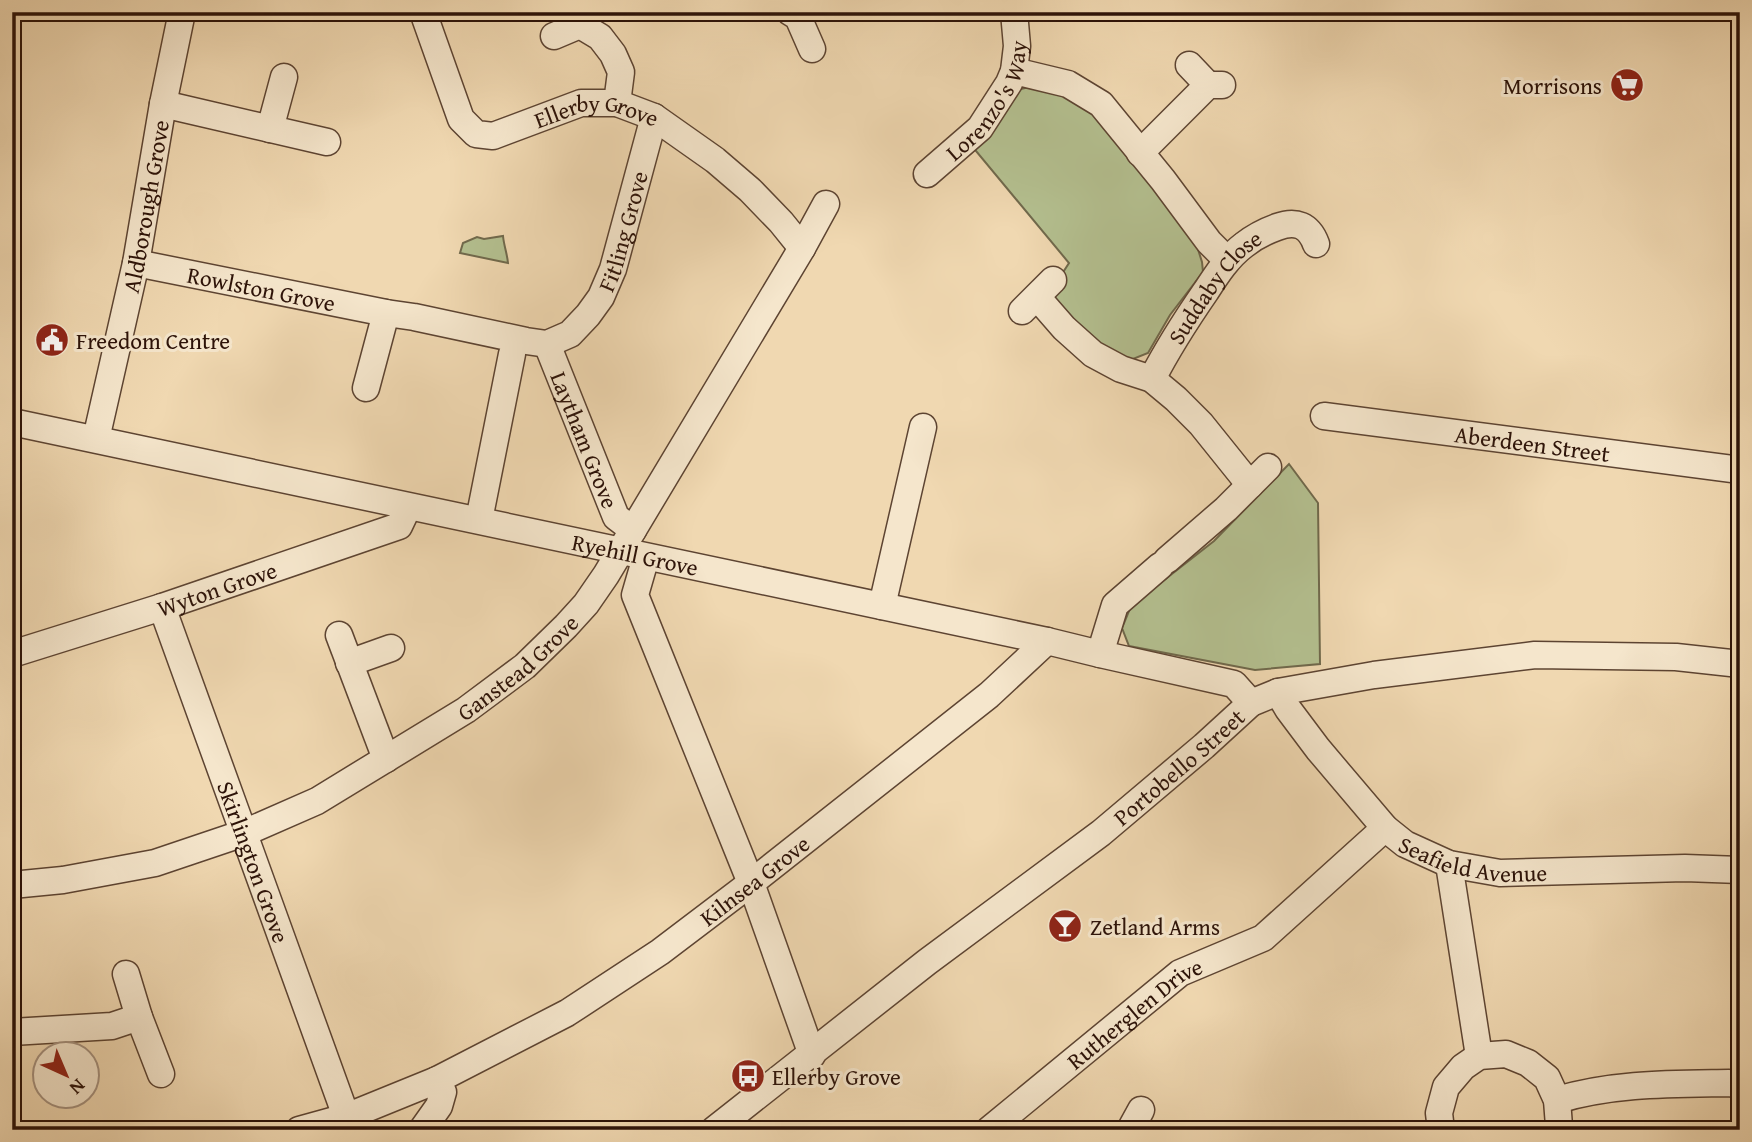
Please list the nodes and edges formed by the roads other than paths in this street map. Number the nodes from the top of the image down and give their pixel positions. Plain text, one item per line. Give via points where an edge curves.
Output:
1 (182, 12) edge
2 (423, 12) edge
3 (1014, 12) edge
4 (796, 14) edge
5 (554, 36) dead end
6 (812, 49) dead end
7 (1189, 65) dead end
8 (1014, 71) junction
9 (284, 77) dead end
10 (617, 103) junction
11 (163, 104) junction
12 (654, 117) junction
13 (270, 129) junction
14 (327, 142) dead end
15 (1140, 153) junction
16 (927, 174) dead end
17 (826, 204) dead end
18 (1308, 227) dead end
19 (802, 248) junction
20 (1227, 260) junction
21 (136, 263) junction
22 (1037, 296) dead end
23 (386, 313) junction
24 (558, 339) junction
25 (512, 354) dead end
26 (1152, 379) junction
27 (366, 388) dead end
28 (1324, 416) dead end
29 (12, 422) edge
30 (923, 427) dead end
31 (96, 439) junction
32 (1740, 470) edge
33 (408, 507) junction
34 (479, 520) junction
35 (627, 541) junction
36 (646, 557) junction
37 (882, 606) junction
38 (162, 607) junction
39 (339, 635) dead end
40 (1046, 641) junction
41 (391, 648) dead end
42 (12, 654) edge
43 (1100, 654) junction
44 (349, 663) junction
45 (1740, 664) edge
46 (1278, 692) junction
47 (1251, 703) junction
48 (386, 759) junction
49 (1385, 828) junction
50 (244, 833) junction
51 (1449, 864) junction
52 (1740, 870) edge
53 (751, 883) junction
54 (12, 885) edge
55 (126, 974) dead end
56 (139, 1017) junction
57 (12, 1032) edge
58 (811, 1055) junction
59 (1479, 1056) junction
60 (161, 1074) dead end
61 (436, 1080) junction
62 (1740, 1084) edge
63 (1557, 1100) junction
64 (348, 1123) edge
65 (299, 1130) edge
66 (422, 1130) edge
67 (714, 1130) edge
68 (989, 1130) edge
69 (1441, 1130) edge
70 (1558, 1130) edge

1 - 11 street, Aldborough Grove
2 - 10 street, Ellerby Grove via 461,119 476,134 493,136 581,103
3 - 8 street, Lorenzo's Way
4 - 6 street
5 - 10 street via 580,25 600,37 621,72
7 - 15 street via 1215,85
8 - 15 street via 1068,85 1101,104
8 - 16 street, Lorenzo's Way via 980,128
9 - 13 street
10 - 12 street, Ellerby Grove
11 - 13 street
11 - 21 street, Aldborough Grove
12 - 19 street, Ellerby Grove via 750,190
12 - 24 street, Fitling Grove via 613,270 588,315
13 - 14 street
15 - 20 street
17 - 19 street, Ganstead Grove
18 - 20 street, Suddaby Close via 1287,224 1268,230
19 - 35 street, Ganstead Grove
20 - 26 street, Suddaby Close
21 - 23 street, Rowlston Grove
21 - 31 street, Aldborough Grove
22 - 26 street via 1093,354
23 - 24 street, Rowlston Grove via 526,341
23 - 27 street
24 - 35 street, Laytham Grove
25 - 34 street
26 - 43 street via 1259,476 1115,605
28 - 32 street, Aberdeen Street
29 - 31 street, Ryehill Grove
30 - 37 street
31 - 33 street, Ryehill Grove
33 - 34 street, Ryehill Grove
33 - 38 street, Wyton Grove via 399,526
34 - 35 street, Ryehill Grove
35 - 36 street, Ryehill Grove
35 - 48 street, Ganstead Grove via 586,604 525,666 466,710
36 - 37 street, Ryehill Grove
36 - 53 street via 635,595
37 - 40 street, Ryehill Grove
38 - 42 street, Wyton Grove
38 - 50 street, Skirlington Grove
39 - 44 street
40 - 43 street, Ryehill Grove
40 - 53 street, Kilnsea Grove via 989,695
41 - 44 street
43 - 47 street, Ryehill Grove via 1234,684
44 - 48 street
45 - 46 street, Portobello Street via 1676,657 1535,655
46 - 47 street, Portobello Street
46 - 49 street, Seafield Avenue
47 - 58 street, Portobello Street via 1101,833
48 - 50 street, Ganstead Grove via 317,801
49 - 51 street, Seafield Avenue via 1405,845
49 - 68 street, Rutherglen Drive via 1264,938 1180,973
50 - 54 street, Ganstead Grove via 155,863
50 - 64 street, Skirlington Grove
51 - 52 street, Seafield Avenue via 1500,873
51 - 59 street
53 - 58 street
53 - 61 street, Kilnsea Grove via 567,1013
55 - 56 street
56 - 57 street via 112,1026
56 - 60 street
58 - 67 street, Portobello Street
59 - 63 street via 1506,1054 1528,1063 1547,1078
59 - 69 street via 1446,1087 1439,1113
61 - 64 street, Kilnsea Grove
61 - 66 street via 443,1092
62 - 63 street via 1642,1085 1586,1091
63 - 70 street
64 - 65 street, Kilnsea Grove

